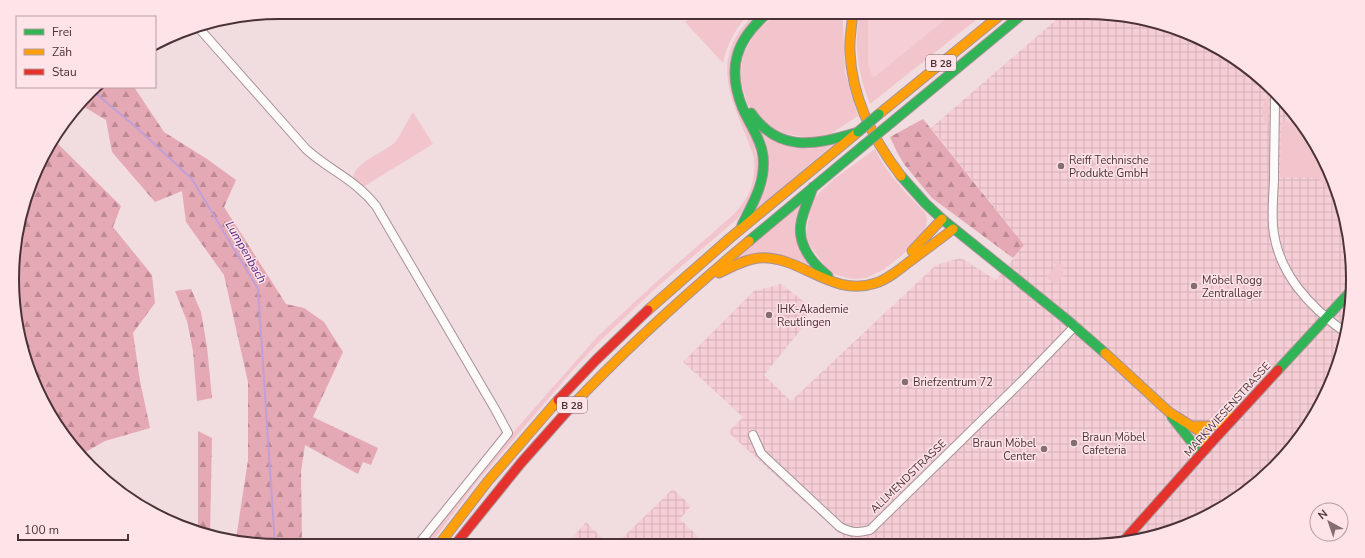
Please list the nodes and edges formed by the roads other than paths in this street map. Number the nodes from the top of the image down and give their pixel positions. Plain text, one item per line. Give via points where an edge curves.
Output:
1 (759, 19) edge
2 (766, 19) edge
3 (853, 19) edge
4 (995, 19) edge
5 (1017, 19) edge
6 (202, 31) edge
7 (1275, 101) edge
8 (857, 133) junction
9 (813, 187) junction
10 (942, 219) junction
11 (954, 229) junction
12 (738, 232) junction
13 (705, 278) junction
14 (1345, 298) edge
15 (1326, 317) junction
16 (1075, 326) junction
17 (1341, 329) edge
18 (1165, 409) junction
19 (1238, 414) junction
20 (1194, 426) junction
21 (753, 435) dead end
22 (1204, 452) junction
23 (1129, 535) edge
24 (423, 539) edge
25 (443, 539) edge
26 (460, 539) edge

1 - 12 main road via 742,40 737,53 734,81 763,156 762,186
2 - 8 main road via 746,42 739,68 741,93 753,116 771,133 800,143 814,143
3 - 10 main road via 850,53 861,105 881,147 897,171 915,194
4 - 8 main road, B 28, bridge
5 - 9 main road, B 28, bridge
6 - 24 street via 306,149 358,186 376,206 508,433
7 - 15 street via 1275,240 1288,275 1305,297
8 - 12 main road, B 28
9 - 10 main road via 801,225 806,252 820,270 845,282 867,281 884,274 915,248
9 - 13 main road, B 28
10 - 11 main road
11 - 13 main road via 888,277 876,284 861,287 839,286 786,261 766,258 745,260
11 - 16 main road
12 - 25 main road, B 28 via 660,299 580,376 481,489
13 - 26 main road, B 28 via 643,334 571,406 516,468
14 - 15 main road, MARKWIESENSTRASSE
15 - 17 street
15 - 19 main road, MARKWIESENSTRASSE
16 - 18 main road
16 - 21 street, ALLMENDSTRASSE via 870,530 848,532 834,521 761,453
18 - 20 main road
18 - 22 main road
19 - 20 main road via 1212,426
19 - 22 main road, MARKWIESENSTRASSE
20 - 22 main road via 1206,440
22 - 23 main road, MARKWIESENSTRASSE

